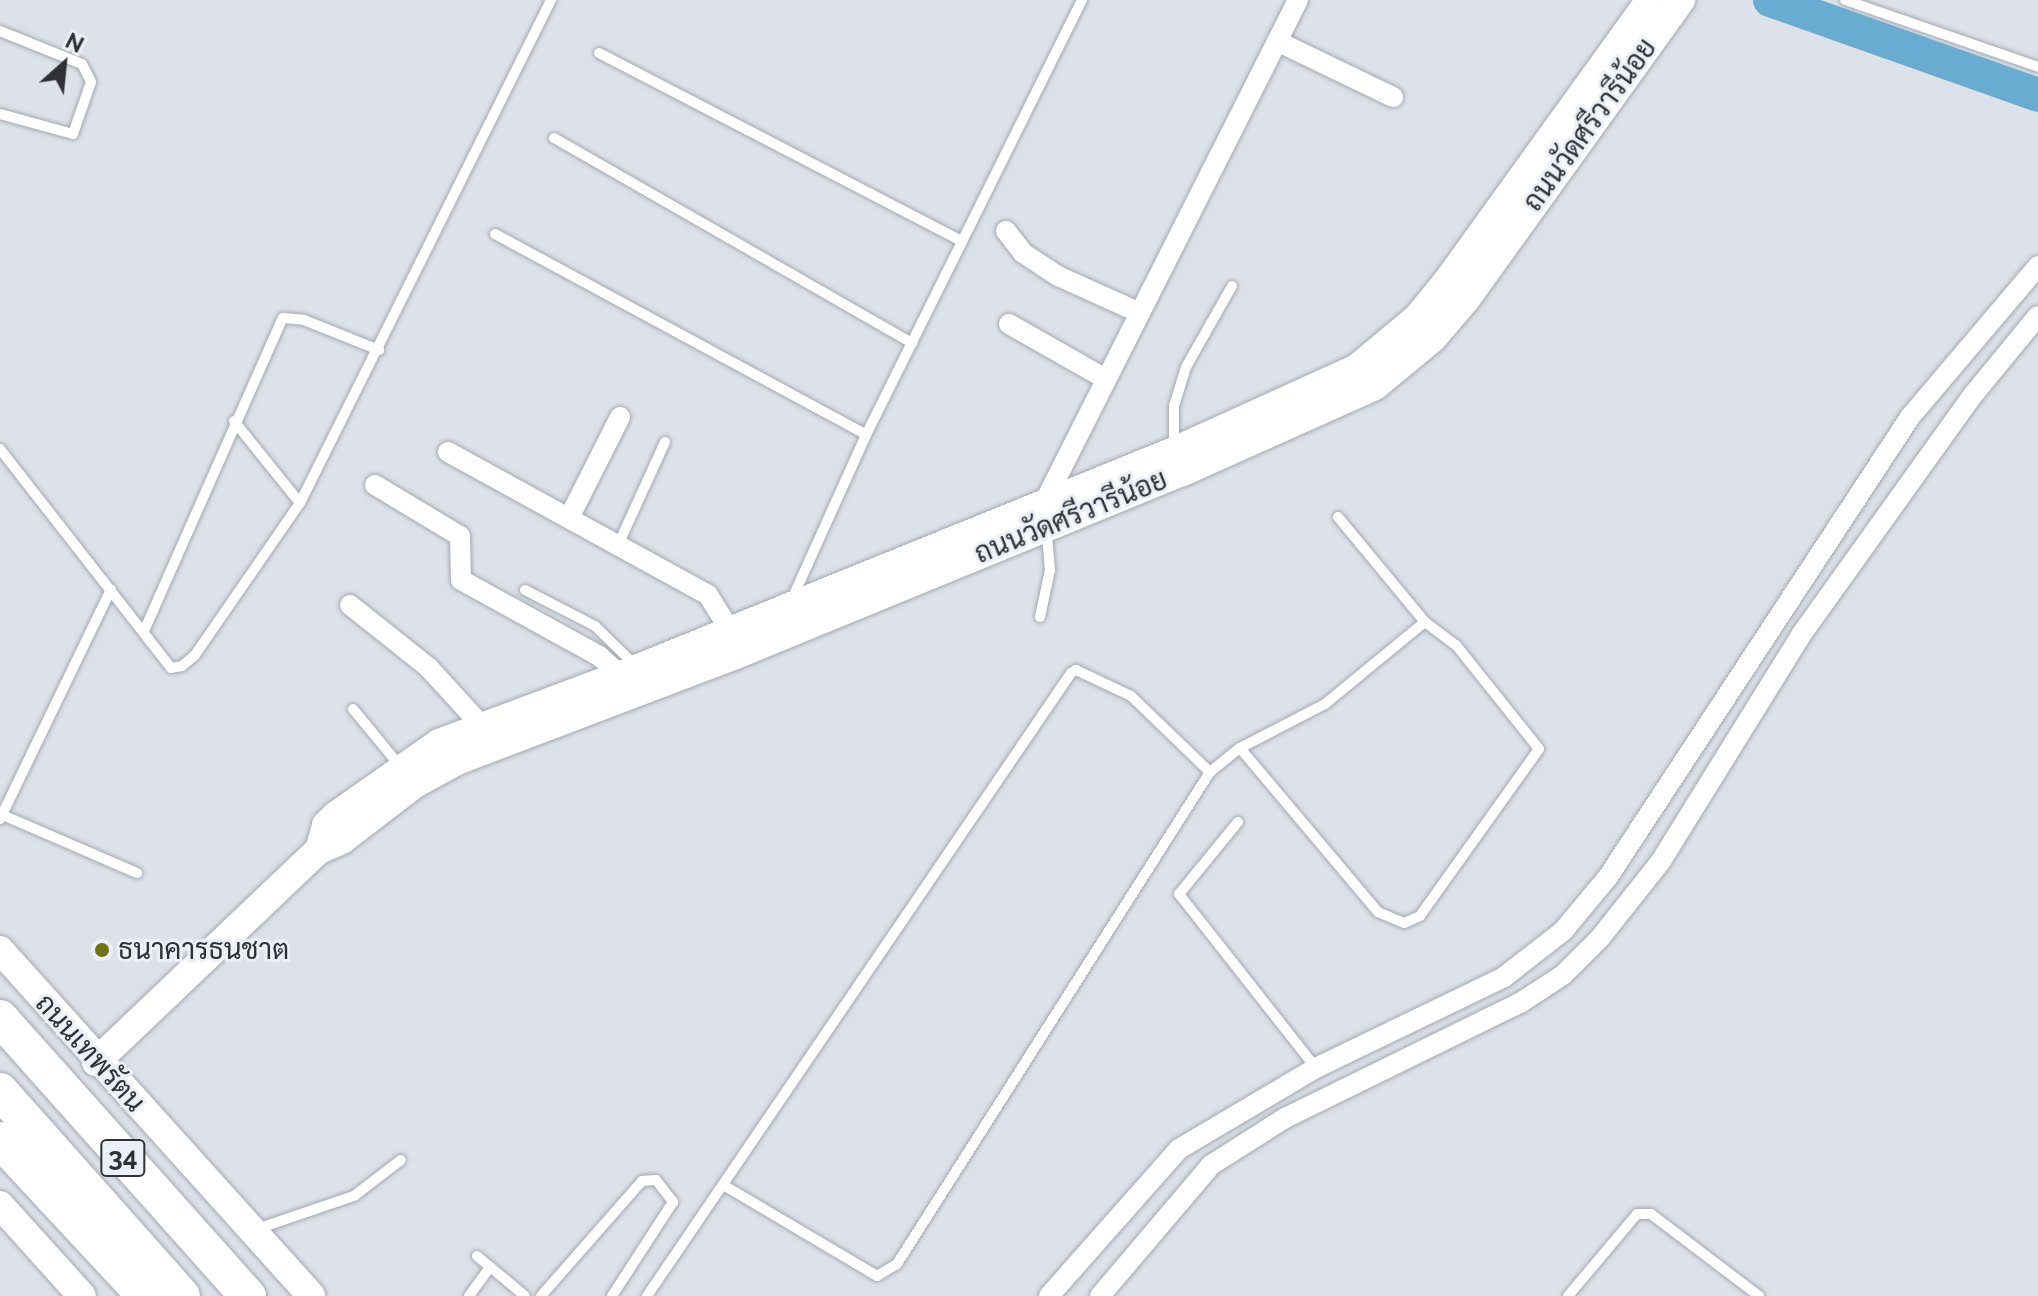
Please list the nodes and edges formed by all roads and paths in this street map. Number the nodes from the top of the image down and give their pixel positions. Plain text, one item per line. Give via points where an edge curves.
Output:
1 (551, 0) edge
2 (1082, 0) edge
3 (1298, 0) edge
4 (1650, 0) edge
5 (1681, 0) edge
6 (1845, 0) edge
7 (0, 31) edge
8 (1277, 41) junction
9 (599, 53) dead end
10 (2038, 67) edge
11 (1393, 97) dead end
12 (0, 114) edge
13 (554, 138) dead end
14 (1006, 231) dead end
15 (495, 234) dead end
16 (962, 241) junction
17 (2038, 266) edge
18 (1232, 286) dead end
19 (1138, 312) junction
20 (2038, 316) edge
21 (1009, 324) dead end
22 (912, 343) junction
23 (379, 350) junction
24 (1104, 378) junction
25 (620, 417) dead end
26 (234, 421) junction
27 (866, 435) junction
28 (665, 442) dead end
29 (0, 449) edge
30 (1174, 451) junction
31 (448, 452) dead end
32 (375, 485) dead end
33 (300, 503) junction
34 (1046, 513) junction
35 (570, 516) junction
36 (1338, 517) dead end
37 (619, 543) junction
38 (111, 589) junction
39 (525, 590) dead end
40 (790, 604) junction
41 (350, 605) dead end
42 (1040, 617) dead end
43 (1777, 618) junction
44 (1425, 622) junction
45 (729, 628) junction
46 (144, 631) junction
47 (1801, 635) junction
48 (629, 671) junction
49 (353, 709) dead end
50 (481, 725) junction
51 (1240, 748) junction
52 (401, 767) junction
53 (1210, 772) junction
54 (3, 818) edge
55 (1238, 822) dead end
56 (319, 850) junction
57 (137, 873) dead end
58 (0, 950) edge
59 (0, 1018) edge
60 (0, 1043) edge
61 (96, 1062) junction
62 (1316, 1068) junction
63 (0, 1091) edge
64 (0, 1140) edge
65 (401, 1160) dead end
66 (725, 1186) junction
67 (0, 1205) edge
68 (252, 1231) junction
69 (1101, 1238) junction
70 (477, 1256) dead end
71 (1129, 1262) junction
72 (490, 1267) junction
73 (513, 1292) edge
74 (76, 1294) edge
75 (145, 1296) edge
76 (182, 1296) edge
77 (227, 1296) edge
78 (248, 1296) edge
79 (311, 1296) edge
80 (469, 1296) edge
81 (525, 1296) edge
82 (541, 1296) edge
83 (612, 1296) edge
84 (647, 1296) edge
85 (1049, 1296) edge
86 (1100, 1296) edge
87 (1568, 1296) edge
88 (1759, 1296) edge

1 - 23 lane
2 - 16 lane
3 - 8 street
4 - 30 main road, ถนนวัดศรีวารีน้อย via 1417,318 1357,368
5 - 34 main road, ถนนวัดศรีวารีน้อย via 1467,298 1403,366 1361,392
6 - 10 lane
7 - 12 lane via 82,64 91,82 73,134
8 - 11 street
8 - 19 street
9 - 16 lane
13 - 22 lane
14 - 19 street via 1023,253 1058,276
15 - 27 lane
16 - 22 lane
17 - 43 street via 1910,417
18 - 30 lane via 1186,367 1174,406
19 - 24 street
20 - 47 street via 1973,395
21 - 24 street
22 - 27 lane
23 - 26 lane via 304,320 283,318
23 - 33 lane
24 - 34 street
25 - 35 street
26 - 33 lane
26 - 46 lane
27 - 40 lane
28 - 37 lane
29 - 38 lane
30 - 34 main road, ถนนวัดศรีวารีน้อย
31 - 35 street
32 - 48 street via 460,536 461,580
33 - 46 lane via 189,660 171,668
34 - 40 main road, ถนนวัดศรีวารีน้อย
34 - 42 lane via 1050,570
34 - 56 main road, ถนนวัดศรีวารีน้อย via 736,655 457,761 415,784 342,840
35 - 37 street
36 - 44 lane
37 - 45 street via 708,595
38 - 46 lane
38 - 54 lane
39 - 48 lane via 595,626
40 - 45 main road, ถนนวัดศรีวารีน้อย
41 - 50 street via 428,667
43 - 47 street
43 - 62 street via 1608,877 1563,931 1504,977
44 - 51 lane via 1325,704
44 - 51 lane via 1449,638 1539,749 1420,916 1404,923 1378,912
45 - 48 main road, ถนนวัดศรีวารีน้อย
47 - 71 street via 1661,861 1563,975 1520,1003 1285,1118 1211,1165
48 - 50 main road, ถนนวัดศรีวารีน้อย
49 - 52 lane
50 - 52 main road, ถนนวัดศรีวารีน้อย
51 - 53 lane
52 - 56 main road, ถนนวัดศรีวารีน้อย via 326,825
53 - 66 lane via 897,1264 877,1276
53 - 66 lane via 1131,696 1076,670 1071,673
54 - 57 lane
55 - 62 lane via 1179,894
56 - 61 main road, ถนนวัดศรีวารีน้อย
58 - 61 main road, ถนนเทพรัตน / 34
59 - 78 highway, ถนนเทพรัตน / 34
60 - 77 highway
61 - 68 main road, ถนนเทพรัตน / 34
62 - 69 street via 1179,1149
63 - 76 highway
64 - 75 highway
65 - 68 lane via 354,1196
66 - 84 lane
67 - 74 main road
68 - 79 main road, ถนนเทพรัตน / 34
69 - 71 street
69 - 85 street
70 - 72 lane
71 - 86 street
72 - 73 lane
72 - 80 lane
73 - 81 lane
82 - 83 lane via 642,1181 656,1180 673,1202
87 - 88 lane via 1637,1214 1651,1214

